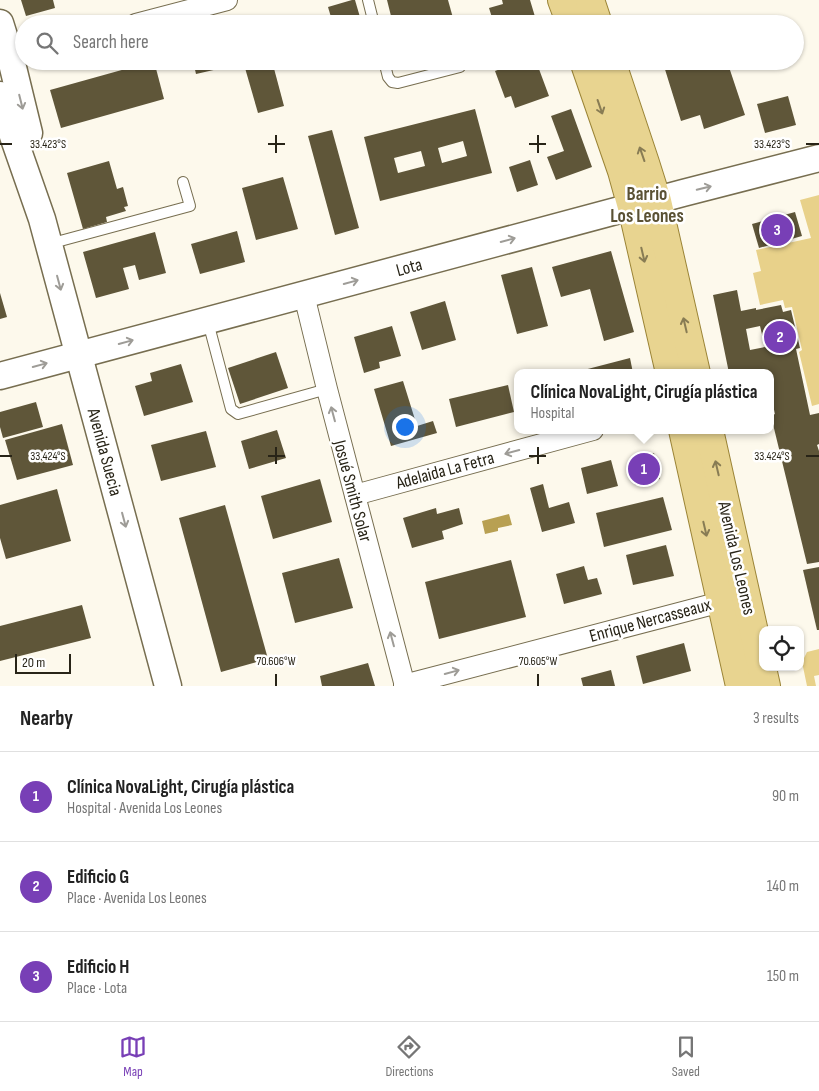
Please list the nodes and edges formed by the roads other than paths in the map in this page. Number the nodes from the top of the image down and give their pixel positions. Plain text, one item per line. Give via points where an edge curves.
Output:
1 (227, 0) edge
2 (368, 0) edge
3 (562, 0) edge
4 (590, 0) edge
5 (170, 15) edge
6 (372, 15) edge
7 (568, 15) edge
8 (595, 15) edge
9 (0, 23) edge
10 (11, 55) edge
11 (386, 70) edge
12 (452, 70) edge
13 (587, 70) edge
14 (613, 70) edge
15 (0, 94) edge
16 (819, 158) edge
17 (183, 182) dead end
18 (644, 204) junction
19 (42, 219) junction
20 (49, 244) junction
21 (304, 295) junction
22 (207, 320) junction
23 (79, 354) junction
24 (669, 369) edge
25 (695, 369) edge
26 (0, 376) edge
27 (327, 389) junction
28 (578, 434) edge
29 (684, 434) edge
30 (710, 434) edge
31 (355, 495) junction
32 (721, 602) junction
33 (405, 685) edge
34 (168, 686) edge
35 (740, 686) edge
36 (766, 686) edge

1 - 5 street
2 - 6 lane
3 - 7 main road
4 - 8 main road
9 - 10 street, Avenida Suecia
10 -> 19 street, Avenida Suecia via 29,135
11 - 12 lane via 392,82 398,83
13 -> 18 main road via 622,171
18 -> 14 main road via 645,164
15 - 19 street, Avenida Suecia
18 -> 16 street, Lota
17 - 20 lane via 190,206
21 -> 18 street, Lota
18 -> 24 main road
25 -> 18 main road
19 - 20 street, Avenida Suecia
20 -> 23 street, Avenida Suecia
21 - 22 street, Lota
21 - 27 street, Josué Smith Solar
23 -> 22 street, Lota
22 - 27 lane via 231,409 238,414
26 -> 23 street, Lota
23 -> 34 street, Avenida Suecia
31 -> 27 street, Josué Smith Solar
28 -> 31 street, Adelaida La Fetra
29 -> 32 main road, Avenida Los Leones
36 -> 30 main road, Avenida Los Leones
33 -> 31 street, Josué Smith Solar
33 -> 32 street, Enrique Nercasseaux
32 - 35 main road, Avenida Los Leones

